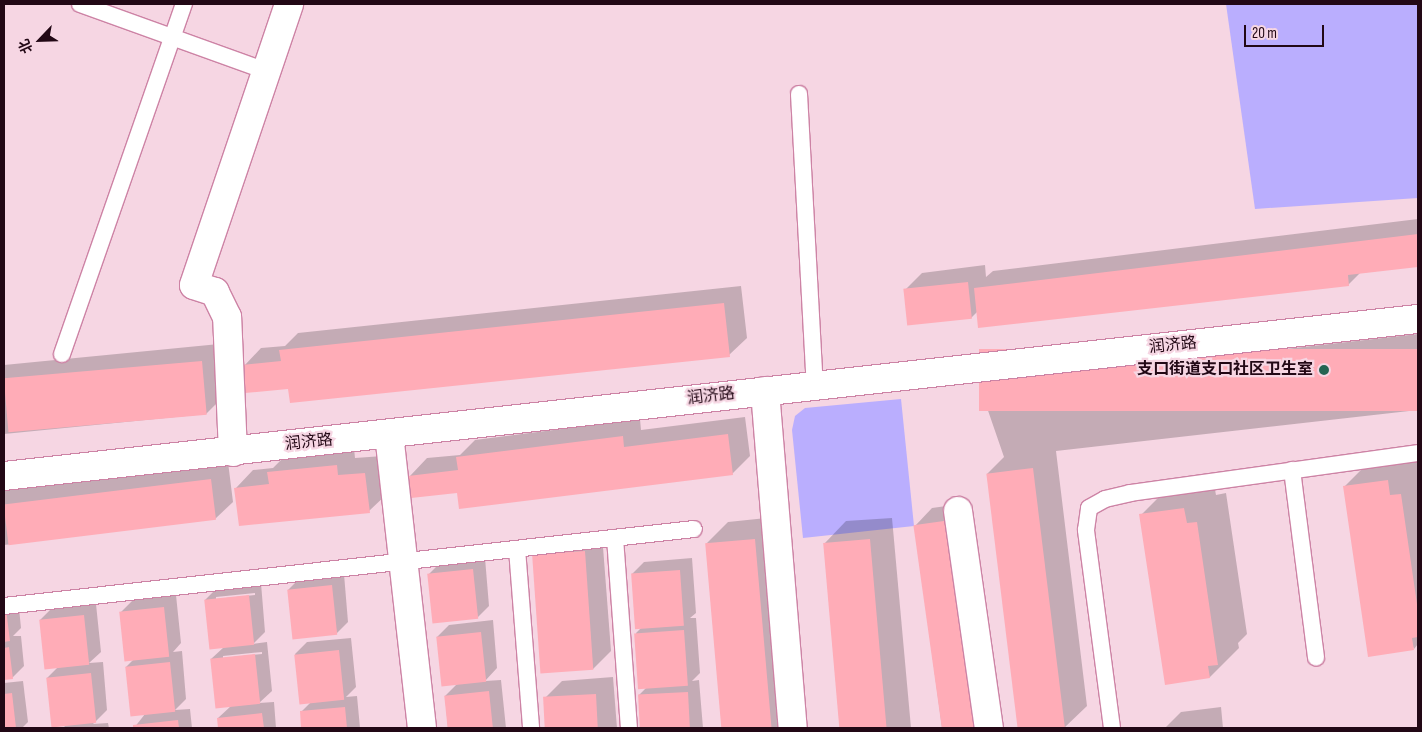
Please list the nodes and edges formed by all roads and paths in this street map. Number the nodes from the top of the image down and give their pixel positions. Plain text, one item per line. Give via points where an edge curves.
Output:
1 (80, 4) edge
2 (184, 4) edge
3 (289, 4) edge
4 (172, 38) junction
5 (266, 71) junction
6 (799, 94) dead end
7 (1418, 319) edge
8 (62, 354) dead end
9 (815, 386) junction
10 (765, 391) junction
11 (389, 434) junction
12 (233, 452) junction
13 (1418, 453) edge
14 (1292, 470) junction
15 (4, 476) edge
16 (958, 511) dead end
17 (694, 529) dead end
18 (615, 538) junction
19 (517, 549) junction
20 (403, 562) junction
21 (4, 606) edge
22 (1316, 657) dead end
23 (422, 728) edge
24 (531, 728) edge
25 (629, 728) edge
26 (793, 728) edge
27 (989, 728) edge
28 (1112, 728) edge

1 - 4 lane
2 - 4 lane
3 - 5 street
4 - 5 lane
4 - 8 lane
5 - 12 street via 194,285 215,292 227,317
6 - 9 lane
7 - 9 street, 润济路
9 - 10 street, 润济路
10 - 11 street, 润济路
10 - 26 street
11 - 12 street, 润济路
11 - 20 street
12 - 15 street, 润济路
13 - 14 lane
14 - 22 lane
14 - 28 lane via 1130,493 1105,499 1089,508 1086,530
16 - 27 street
17 - 18 lane
18 - 19 lane
18 - 25 lane
19 - 20 lane
19 - 24 lane
20 - 21 lane
20 - 23 street

